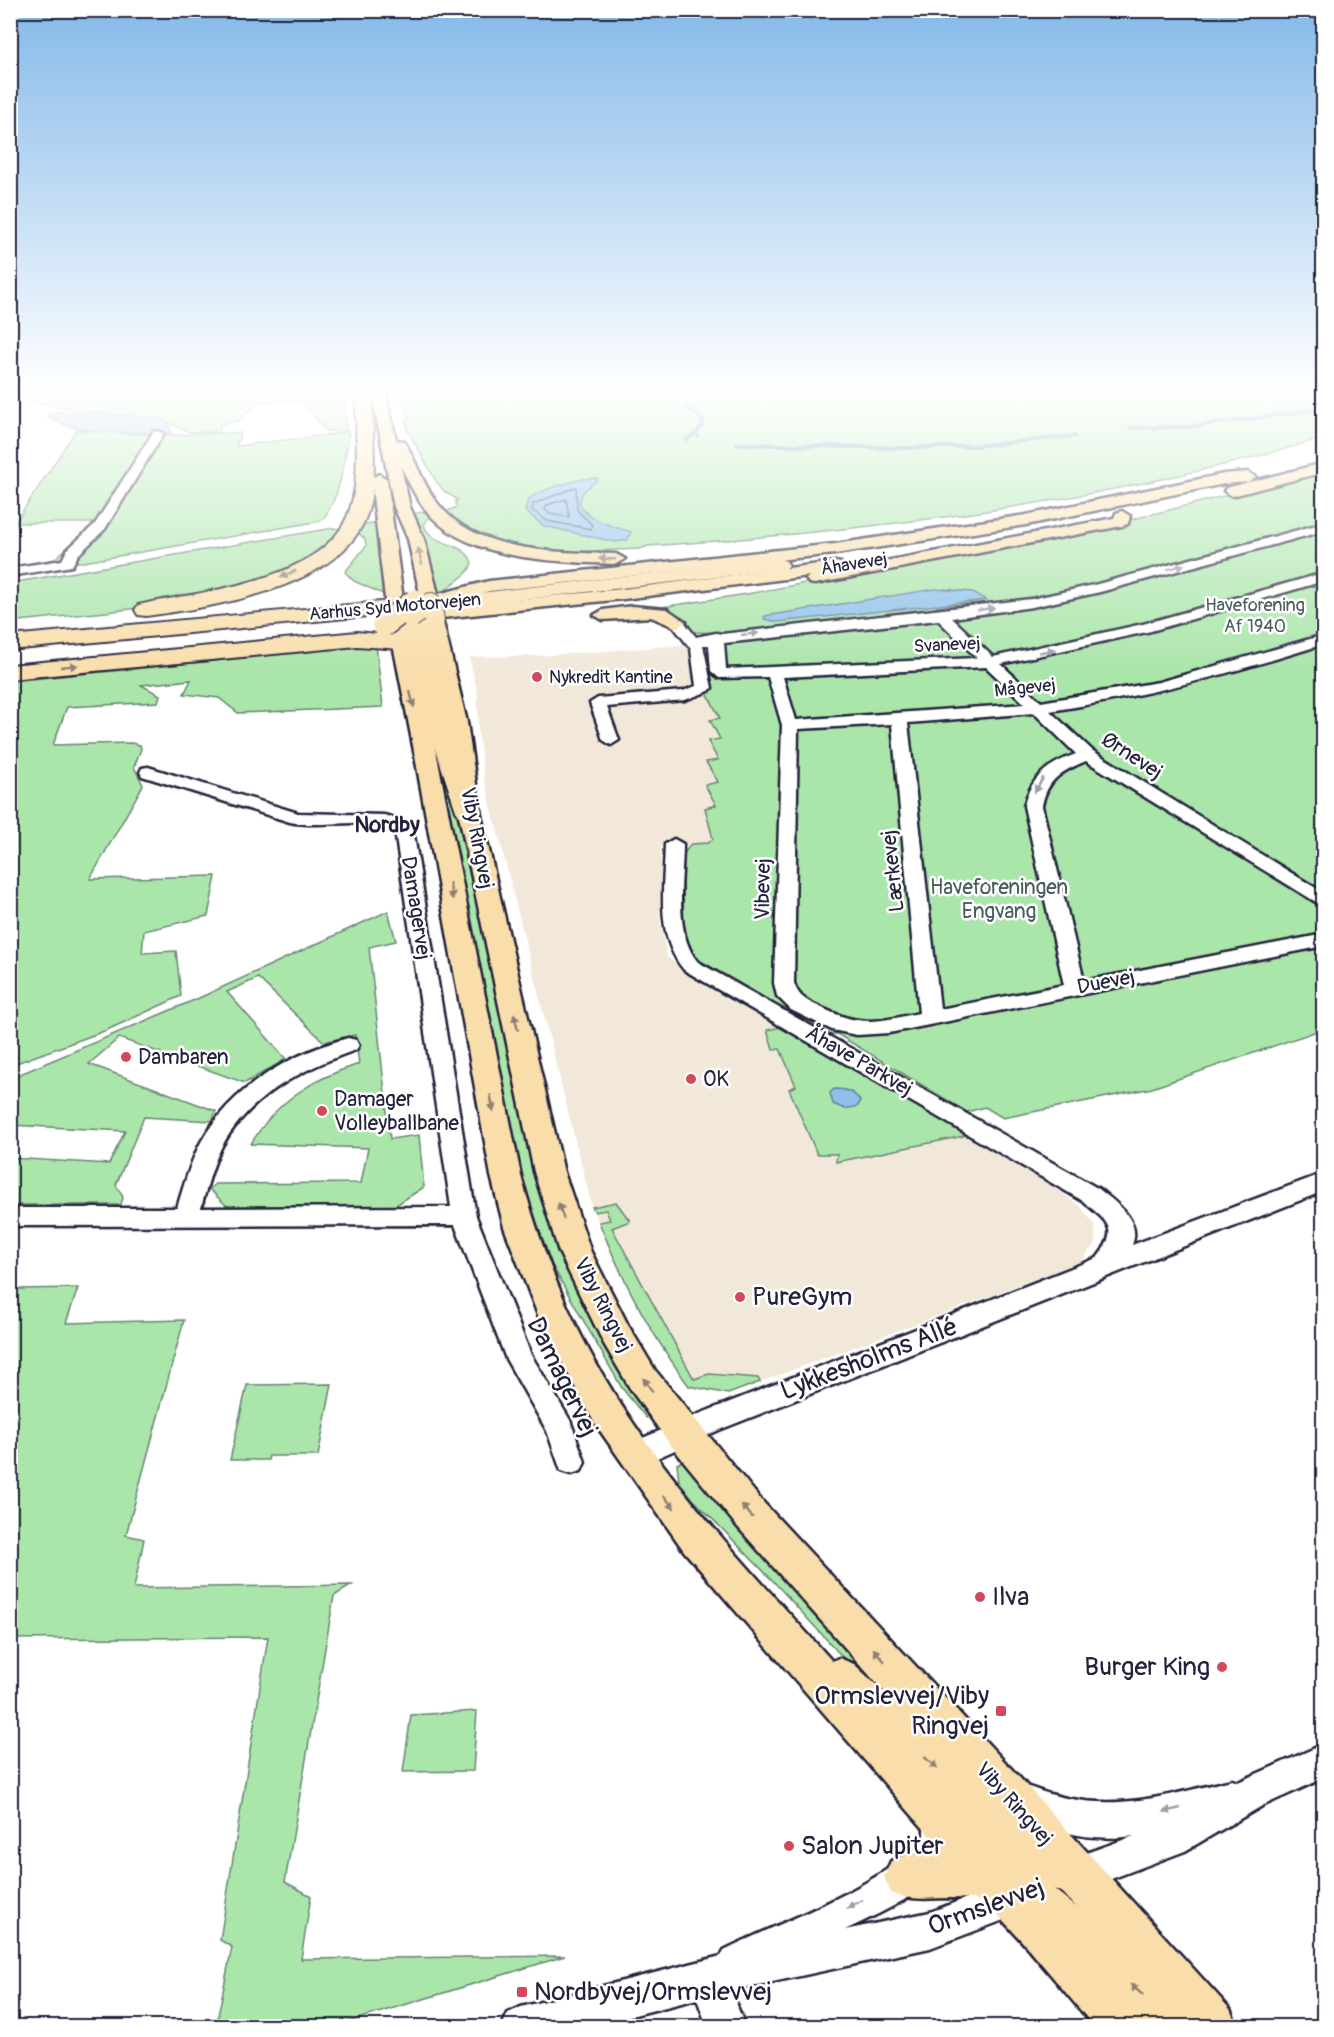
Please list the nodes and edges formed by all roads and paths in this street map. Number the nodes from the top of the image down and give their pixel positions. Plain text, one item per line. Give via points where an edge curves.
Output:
1 (126, 484) edge
2 (360, 484) edge
3 (387, 484) edge
4 (420, 484) edge
5 (1200, 484) edge
6 (1218, 484) edge
7 (1253, 484) edge
8 (394, 515) junction
9 (1122, 516) junction
10 (1323, 527) edge
11 (896, 539) junction
12 (779, 565) joint
13 (10, 572) edge
14 (1323, 577) edge
15 (410, 612) junction
16 (941, 615) junction
17 (539, 617) junction
18 (586, 617) dead end
19 (564, 619) dead end
20 (476, 622) junction
21 (10, 625) edge
22 (679, 626) joint
23 (10, 630) edge
24 (716, 637) junction
25 (1323, 639) edge
26 (692, 642) junction
27 (10, 643) edge
28 (10, 653) edge
29 (442, 657) junction
30 (990, 662) junction
31 (10, 672) edge
32 (775, 675) junction
33 (1036, 708) junction
34 (900, 719) junction
35 (790, 725) junction
36 (611, 740) dead end
37 (1087, 755) junction
38 (147, 772) dead end
39 (470, 811) junction
40 (674, 844) dead end
41 (1323, 901) edge
42 (1323, 940) edge
43 (1075, 988) junction
44 (930, 1018) junction
45 (889, 1026) joint
46 (348, 1045) dead end
47 (1323, 1181) edge
48 (10, 1216) edge
49 (464, 1216) junction
50 (186, 1217) junction
51 (1106, 1265) junction
52 (682, 1432) junction
53 (634, 1455) junction
54 (571, 1462) dead end
55 (734, 1581) junction
56 (1323, 1761) edge
57 (1003, 1791) junction
58 (1250, 1794) junction
59 (941, 1818) junction
60 (1077, 1874) junction
61 (907, 1877) junction
62 (1011, 1892) junction
63 (707, 1978) junction
64 (521, 2026) edge
65 (726, 2026) edge
66 (1126, 2026) edge
67 (1183, 2026) edge
68 (1213, 2026) edge

1 - 13 street via 100,526 72,553 70,566
2 -> 21 highway via 357,516 349,532 319,558 292,573 225,596 162,608
3 - 8 main road, Viby Ringvej
11 -> 4 main road via 703,556 589,558 508,548 478,538 446,522
5 - 11 main road via 1026,520
6 - 12 main road, Åhavevej via 985,533
7 - 9 main road, Åhavevej
8 - 15 main road, Viby Ringvej via 385,551
15 -> 8 main road, Viby Ringvej via 416,539
9 - 15 main road, Åhavevej via 817,570 624,594
9 - 17 main road via 1122,521 870,570 720,595
16 -> 10 street via 1032,603 1100,588
11 - 15 main road via 503,584 451,595
12 - 27 highway, Aarhus Syd Motorvejen via 479,599
30 -> 14 street, Svanevej via 1076,645
15 - 20 main road
15 - 23 highway via 339,599
15 - 28 highway, Aarhus Syd Motorvejen
15 - 29 main road, Viby Ringvej
31 -> 15 highway via 371,639
15 - 39 highway via 439,724
15 -> 53 main road, Viby Ringvej via 412,700 516,1222 547,1304 598,1401
24 -> 16 street
16 - 30 street, Ørnevej
17 - 19 main road
17 - 20 main road
18 - 22 main road via 651,611 666,615
20 - 29 main road via 451,631 451,645
22 - 26 street
24 - 26 street
24 - 32 street, Svanevej via 719,671 724,675
25 - 33 street, Mågevej via 1134,693
26 - 36 street via 700,654 704,688 693,694 598,703
29 - 39 main road, Viby Ringvej via 457,722
30 - 32 street, Svanevej
30 - 33 street, Ørnevej
32 - 35 street, Vibevej
33 - 34 street, Mågevej
33 - 37 street, Ørnevej
34 - 35 street, Mågevej
34 - 44 street, Lærkevej
35 - 45 street, Vibevej via 784,983 787,996 839,1025
37 - 41 street, Ørnevej
37 -> 43 street via 1044,776 1035,789 1033,806
38 - 49 street, Damagervej via 296,818 384,820 397,823 404,830
52 -> 39 main road, Viby Ringvej via 644,1380 592,1291 561,1215
40 - 51 street, Åhave Parkvej via 673,930 681,954 691,966 1091,1195 1116,1217 1124,1234 1123,1243
42 - 43 street, Duevej
43 - 44 street, Duevej
44 - 45 street, Duevej
46 - 50 street via 283,1073 238,1109 212,1144
47 - 51 street, Lykkesholms Allé
48 - 50 street
49 - 50 street
49 - 54 street, Damagervej via 519,1359 560,1428
51 - 52 street, Lykkesholms Allé
52 - 53 street, Lykkesholms Allé
57 -> 52 main road, Viby Ringvej via 749,1514
53 -> 55 main road, Viby Ringvej
55 - 59 main road, Viby Ringvej
55 -> 60 main road via 1013,1839 1042,1862
56 - 58 street, Ormslevvej
58 -> 57 street, Ormslevvej via 1110,1823 1049,1814
57 - 60 main road, Viby Ringvej
58 - 60 street, Ormslevvej via 1173,1839
59 - 61 street, Ormslevvej via 943,1833 937,1850
59 - 62 main road, Viby Ringvej
60 - 62 street, Ormslevvej
60 - 68 main road, Viby Ringvej
61 - 62 main road via 939,1872 970,1874
61 -> 63 street, Ormslevvej
62 - 63 street, Ormslevvej via 930,1930
62 - 66 main road, Viby Ringvej
67 -> 62 main road
63 - 64 street, Ormslevvej
63 - 65 street

